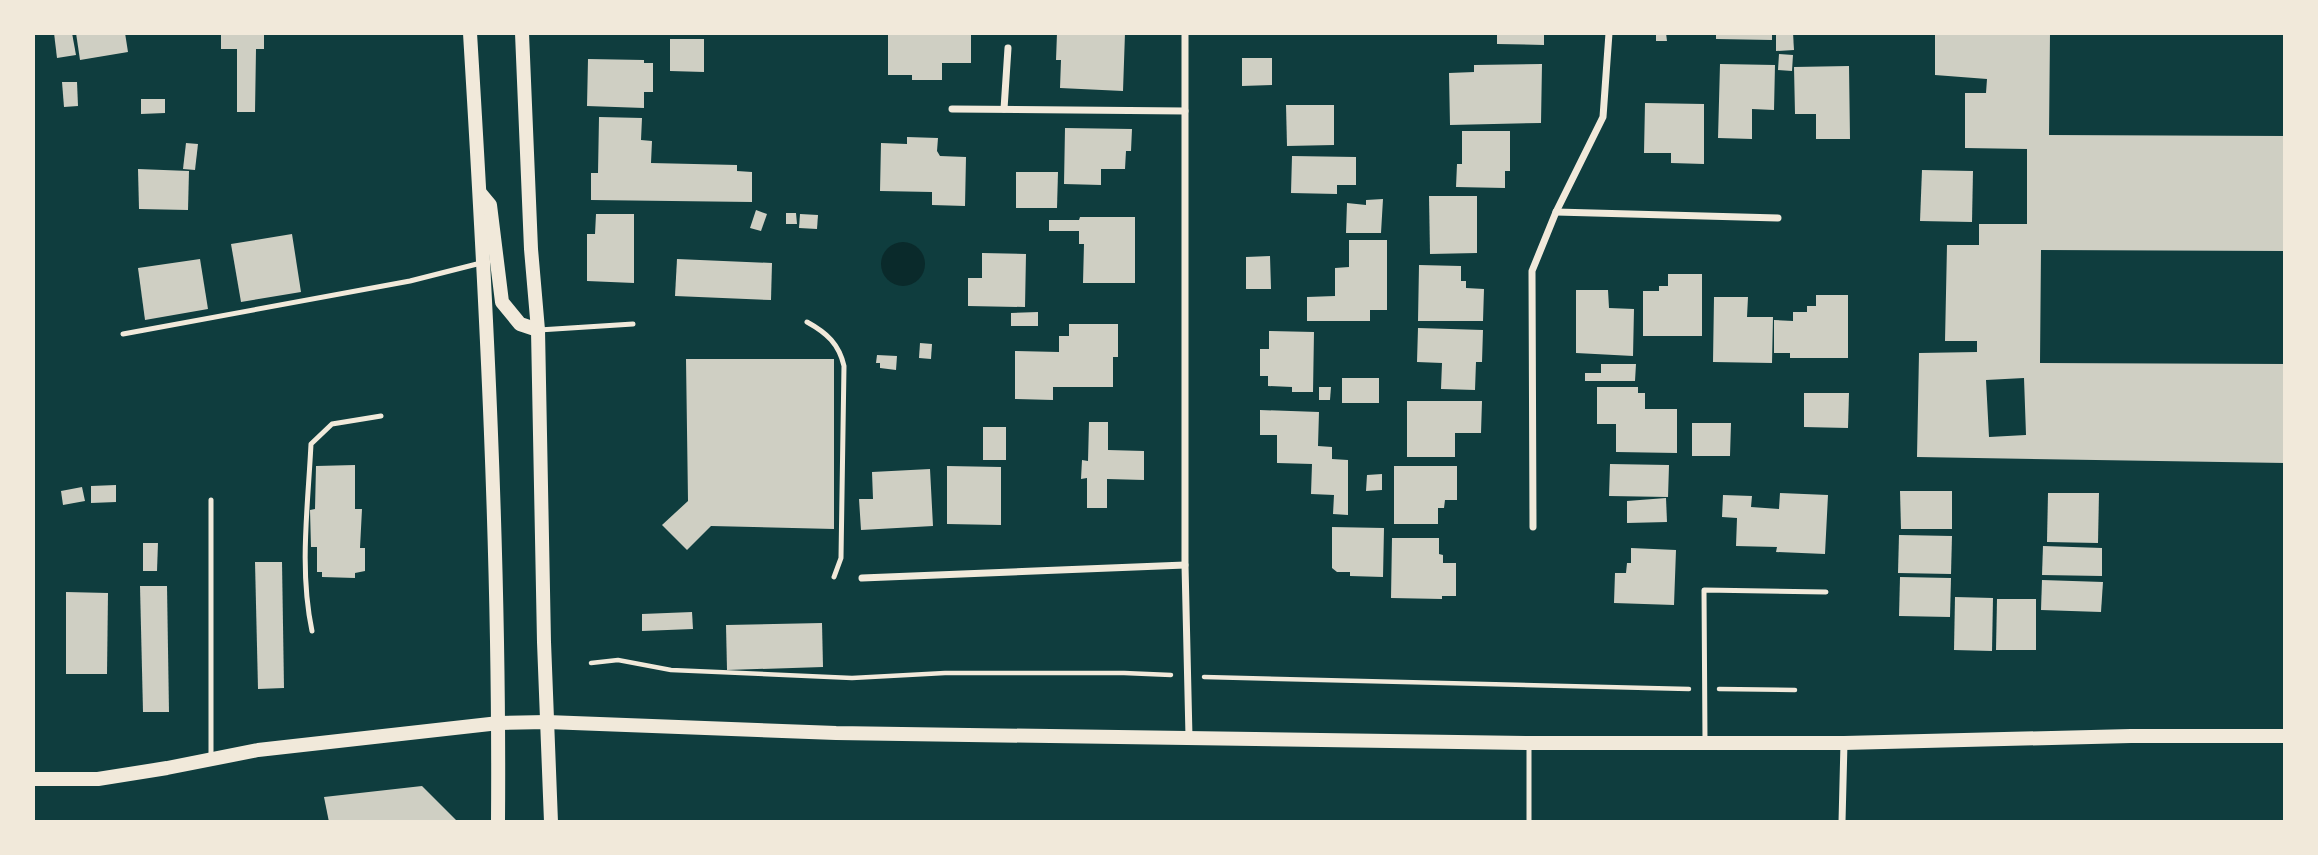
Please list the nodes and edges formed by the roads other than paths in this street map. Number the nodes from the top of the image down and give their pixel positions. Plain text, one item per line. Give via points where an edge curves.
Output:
1 (470, 33) edge
2 (522, 33) edge
3 (1185, 33) edge
4 (1609, 33) edge
5 (1008, 48) dead end
6 (953, 108) dead end
7 (1004, 109) junction
8 (1185, 111) junction
9 (480, 192) junction
10 (1556, 212) junction
11 (1778, 218) dead end
12 (484, 262) junction
13 (807, 322) dead end
14 (633, 324) dead end
15 (538, 330) junction
16 (123, 334) dead end
17 (381, 416) dead end
18 (211, 500) dead end
19 (1533, 527) dead end
20 (1185, 565) junction
21 (834, 578) dead end
22 (862, 578) dead end
23 (1826, 592) dead end
24 (312, 631) dead end
25 (547, 722) junction
26 (499, 723) junction
27 (2285, 736) edge
28 (1189, 737) junction
29 (1529, 743) junction
30 (1844, 743) junction
31 (1705, 744) junction
32 (211, 758) junction
33 (33, 779) edge
34 (498, 822) edge
35 (551, 822) edge
36 (1529, 822) edge
37 (1842, 822) edge

1 - 9 main road
2 - 15 main road
3 - 8 street
4 - 10 street via 1604,117
5 - 7 street
6 - 7 street
7 - 8 street
8 - 20 street
9 - 12 main road
9 - 15 main road via 490,205 502,302 520,324
10 - 11 street
10 - 19 street via 1532,271
12 - 16 lane via 410,281
12 - 26 main road
13 - 21 lane via 827,333 845,366 841,558
14 - 15 lane
15 - 25 main road
17 - 24 lane via 332,424 312,444 304,570
18 - 32 lane
20 - 22 street
20 - 28 street
23 - 31 lane via 1704,590
25 - 26 main road
25 - 28 main road via 812,732
25 - 35 main road
26 - 32 main road
26 - 34 main road
27 - 30 main road
28 - 29 main road
29 - 31 main road
29 - 36 lane
30 - 31 main road
30 - 37 street
32 - 33 main road via 98,779

